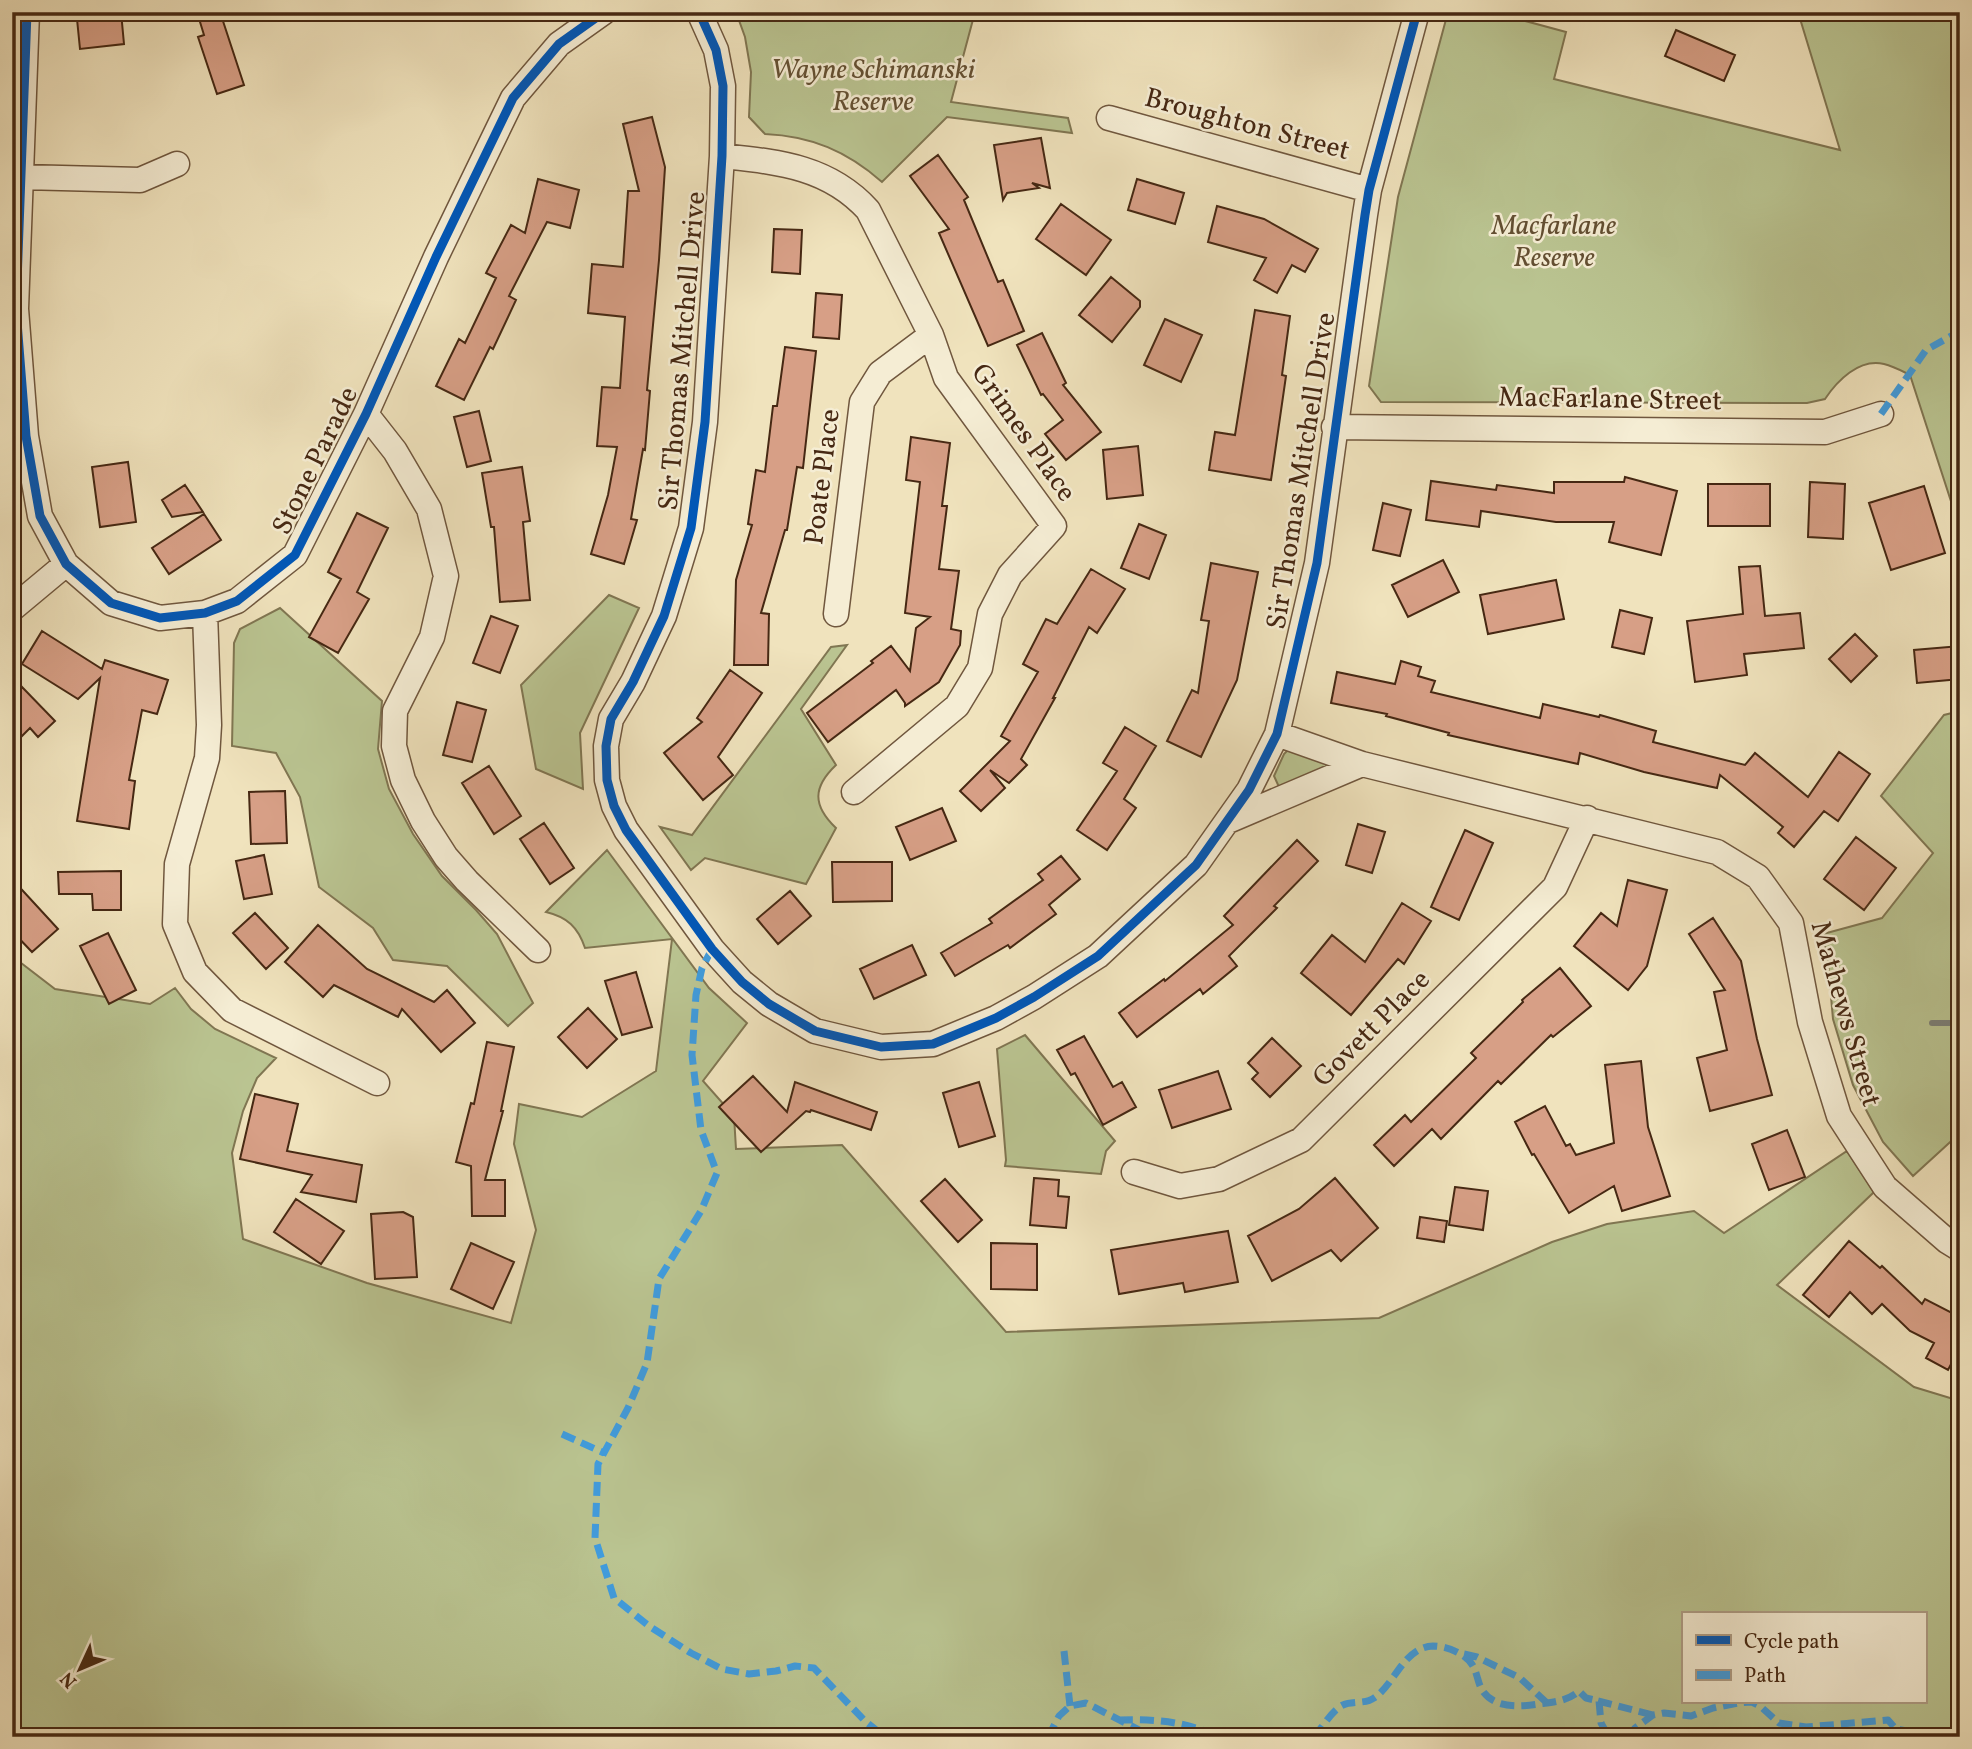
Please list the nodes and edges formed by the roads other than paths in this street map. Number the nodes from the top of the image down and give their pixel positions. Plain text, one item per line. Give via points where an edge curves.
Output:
1 (27, 12) edge
2 (604, 12) edge
3 (699, 12) edge
4 (1417, 12) edge
5 (1109, 118) dead end
6 (722, 156) junction
7 (177, 164) dead end
8 (22, 177) junction
9 (1369, 190) junction
10 (931, 335) junction
11 (366, 414) junction
12 (1881, 414) dead end
13 (1334, 427) junction
14 (66, 564) junction
15 (12, 609) edge
16 (205, 613) junction
17 (836, 614) dead end
18 (1277, 734) junction
19 (1362, 764) junction
20 (854, 792) dead end
21 (1587, 818) junction
22 (1227, 821) junction
23 (538, 950) dead end
24 (377, 1083) dead end
25 (1134, 1172) dead end
26 (1960, 1249) edge

1 - 8 street, Stone Parade
2 - 11 street, Stone Parade via 559,44 513,97
3 - 6 street, Sir Thomas Mitchell Drive via 716,50 723,86
4 - 9 street, Sir Thomas Mitchell Drive
5 - 9 street, Broughton Street
6 - 10 street, Grimes Place via 823,175 854,194 868,210
6 - 22 street, Sir Thomas Mitchell Drive via 705,422 691,528 664,616 611,719 606,746 607,780 626,830 712,949 742,982 815,1031 881,1046 933,1044 996,1018 1098,957 1196,865
7 - 8 street via 140,180
8 - 14 street, Stone Parade via 16,309 26,436 40,516
9 - 13 street, Sir Thomas Mitchell Drive
10 - 17 street, Poate Place via 880,373 862,402
10 - 20 street, Grimes Place via 946,378 1054,526 1010,575 990,614 980,667 957,706
11 - 16 street, Stone Parade via 295,555 237,601
11 - 23 street via 395,451 429,509 446,576 432,637 396,711 394,746 403,780 446,857
12 - 13 street, MacFarlane Street via 1825,432
13 - 18 street, Sir Thomas Mitchell Drive via 1317,563
14 - 15 street
14 - 16 street, Stone Parade via 111,603 160,618
16 - 24 street via 207,758 177,864 175,924 194,972 232,1010
18 - 19 street, Mathews Street
18 - 22 street, Sir Thomas Mitchell Drive via 1250,790
19 - 21 street, Mathews Street
19 - 22 street
21 - 25 street, Govett Place via 1555,887 1301,1140 1219,1180 1180,1186
21 - 26 street, Mathews Street via 1717,852 1758,877 1791,923 1810,1022 1839,1116 1885,1187

